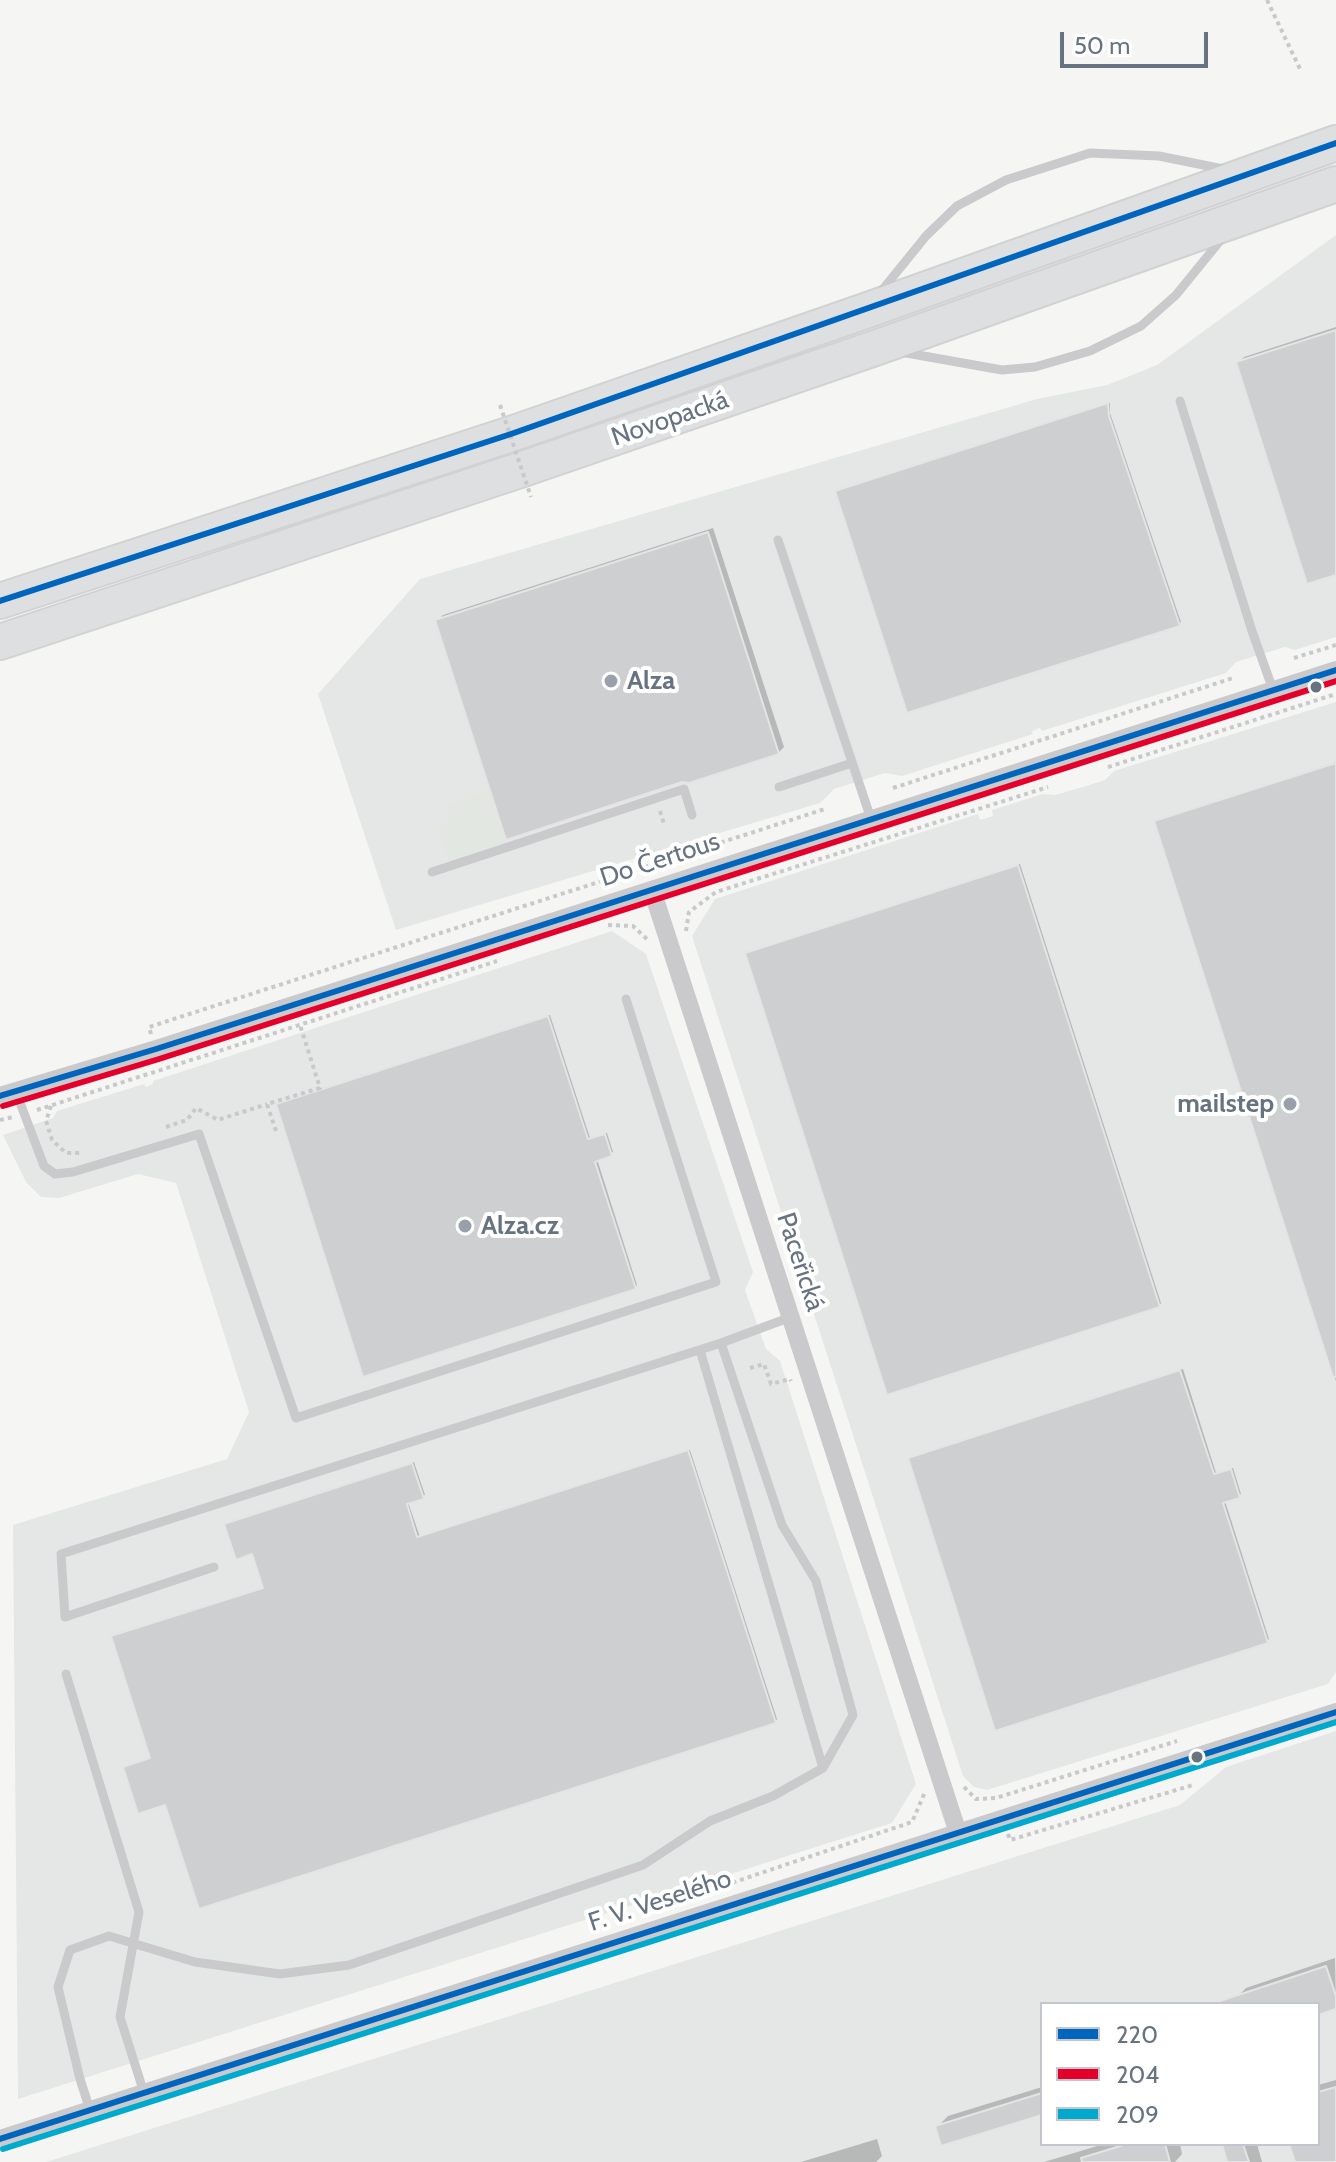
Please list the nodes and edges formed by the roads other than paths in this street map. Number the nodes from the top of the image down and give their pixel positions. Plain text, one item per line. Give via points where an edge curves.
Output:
1 (1336, 143) edge
2 (1247, 175) junction
3 (1336, 184) edge
4 (1237, 221) junction
5 (865, 311) junction
6 (878, 347) junction
7 (1180, 401) dead end
8 (778, 540) dead end
9 (0, 601) edge
10 (0, 642) edge
11 (1336, 670) edge
12 (1273, 690) junction
13 (852, 763) junction
14 (779, 787) dead end
15 (692, 815) dead end
16 (871, 819) junction
17 (432, 872) dead end
18 (652, 890) junction
19 (626, 999) dead end
20 (8, 1094) edge
21 (791, 1317) junction
22 (721, 1343) junction
23 (700, 1350) junction
24 (214, 1567) dead end
25 (66, 1674) dead end
26 (1336, 1712) edge
27 (823, 1768) junction
28 (958, 1833) junction
29 (134, 1943) junction
30 (144, 2093) junction
31 (90, 2110) junction
32 (0, 2139) edge

1 - 2 highway, Novopacká
2 - 5 highway, Novopacká
2 - 5 lane via 1159,156 1090,153 1006,180 957,206
3 - 4 highway, Novopacká
4 - 6 highway, Novopacká
4 - 6 lane via 1153,316 1090,351 1035,367 1002,370
5 - 9 highway, Novopacká via 511,434
6 - 10 highway, Novopacká
7 - 12 lane
8 - 13 lane
11 - 12 street, Do Čertous
12 - 16 street, Do Čertous
13 - 14 lane
13 - 16 lane
15 - 17 lane via 684,789
16 - 18 street, Do Čertous
18 - 20 street, Do Čertous
18 - 21 street, Paceřická
19 - 20 lane via 716,1282 296,1418 199,1134 55,1174 44,1166 24,1114
21 - 22 lane
21 - 28 street, Paceřická
22 - 23 lane
22 - 27 lane via 782,1525 816,1581 853,1715
23 - 24 lane via 61,1554 65,1617
23 - 27 lane
25 - 29 lane via 139,1912
26 - 28 street, F. V. Veselého
27 - 29 lane via 773,1796 710,1821 643,1865 349,1965 280,1974 195,1962
28 - 30 street, F. V. Veselého
29 - 30 lane via 120,2017
29 - 31 lane via 109,1936 70,1950 58,1987
30 - 31 street, F. V. Veselého
31 - 32 street, F. V. Veselého

